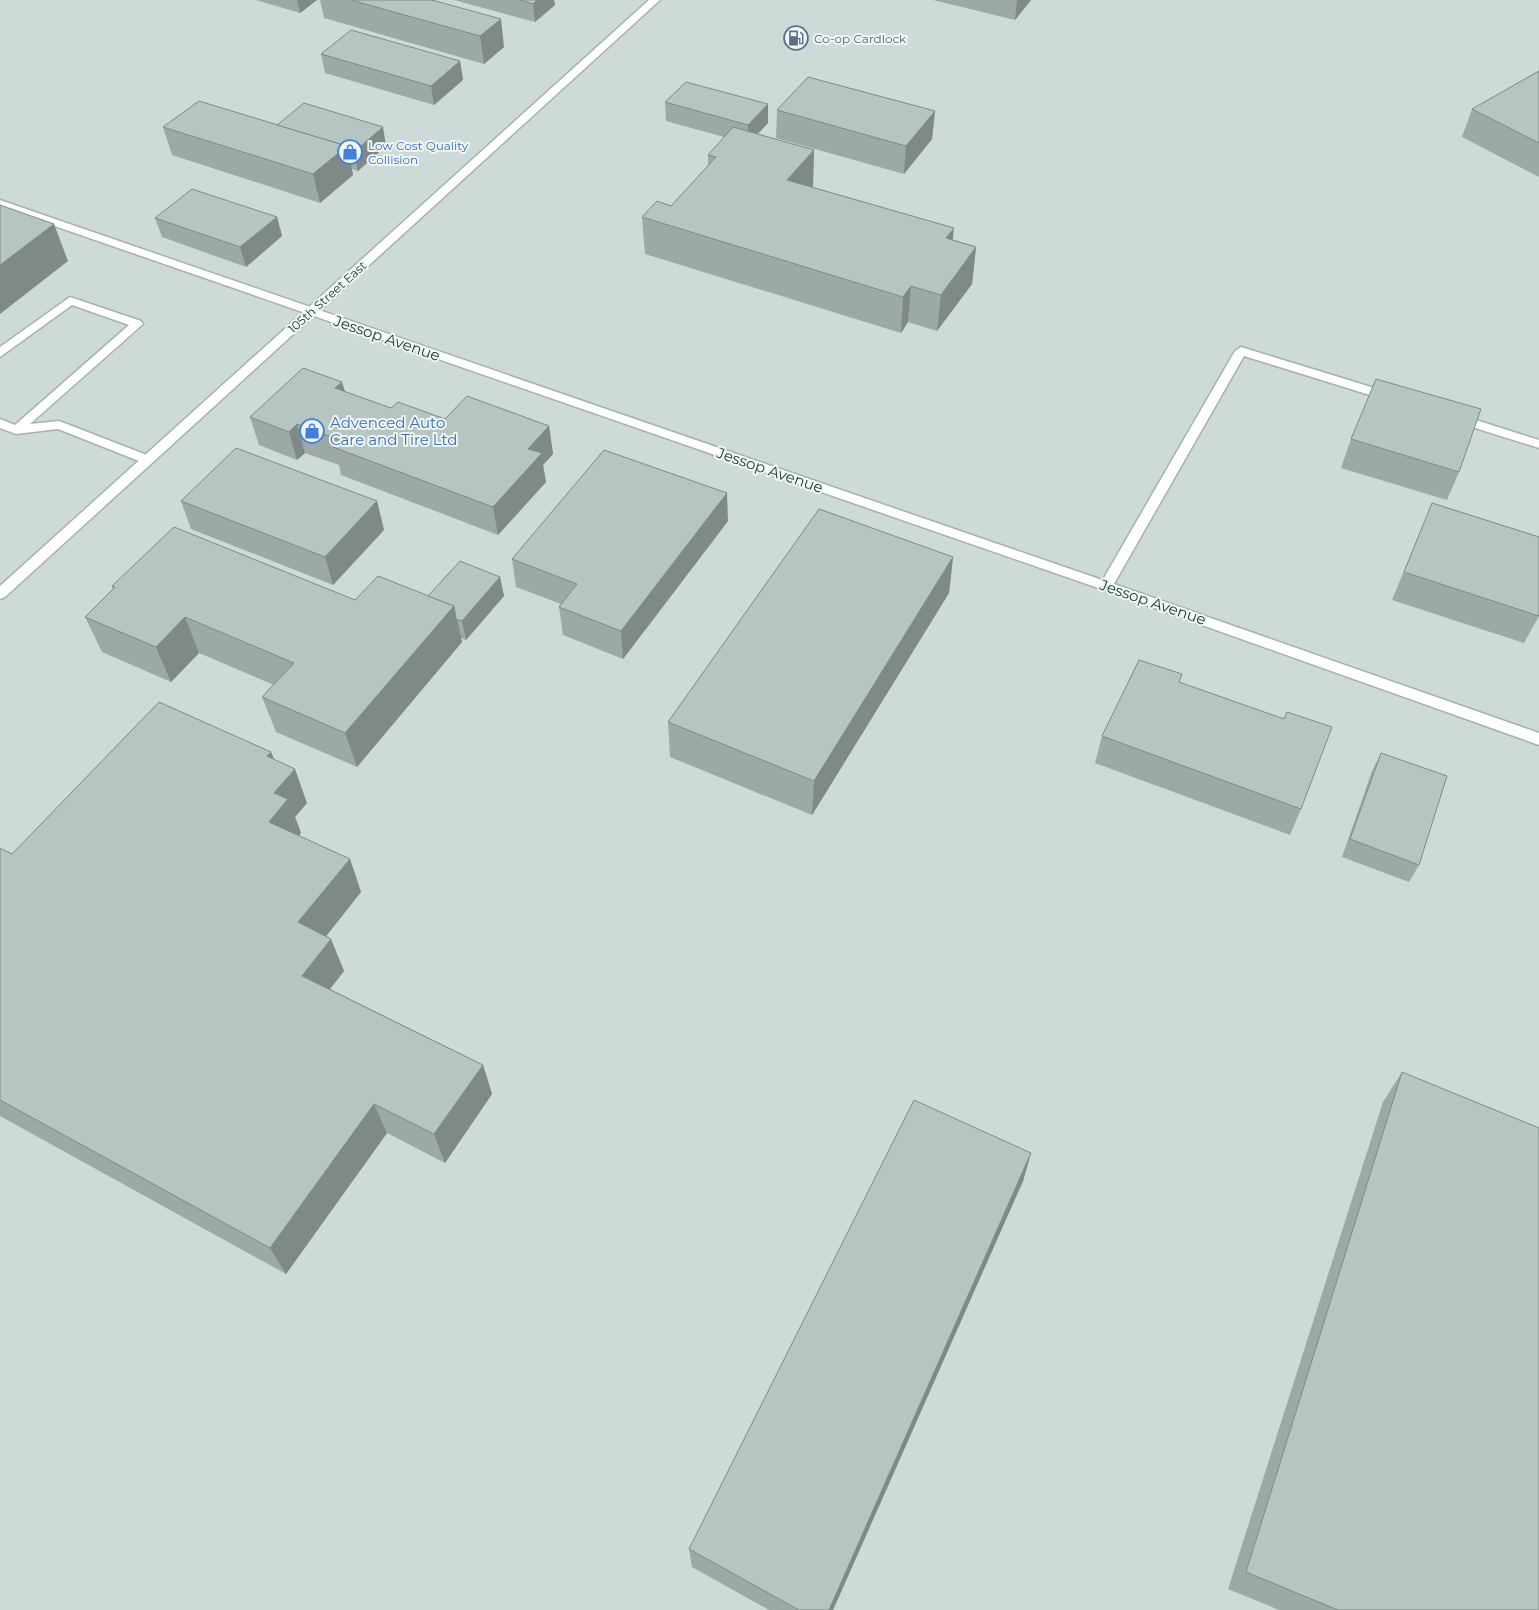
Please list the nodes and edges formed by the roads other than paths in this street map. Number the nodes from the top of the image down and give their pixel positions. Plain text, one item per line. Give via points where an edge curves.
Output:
1 (655, 0) edge
2 (0, 203) edge
3 (311, 312) junction
4 (0, 353) edge
5 (1399, 400) edge
6 (1446, 415) edge
7 (0, 423) edge
8 (16, 430) junction
9 (1539, 444) edge
10 (148, 460) junction
11 (1106, 586) junction
12 (0, 594) edge
13 (1539, 738) edge

1 - 3 street, 105th Street East
2 - 3 street, Jessop Avenue
3 - 10 street, 105th Street East
3 - 11 street, Jessop Avenue
4 - 8 street via 70,301 137,324
5 - 11 street via 1241,351
6 - 9 street
7 - 8 street
8 - 10 street via 59,425
10 - 12 street, 105th Street East
11 - 13 street, Jessop Avenue

